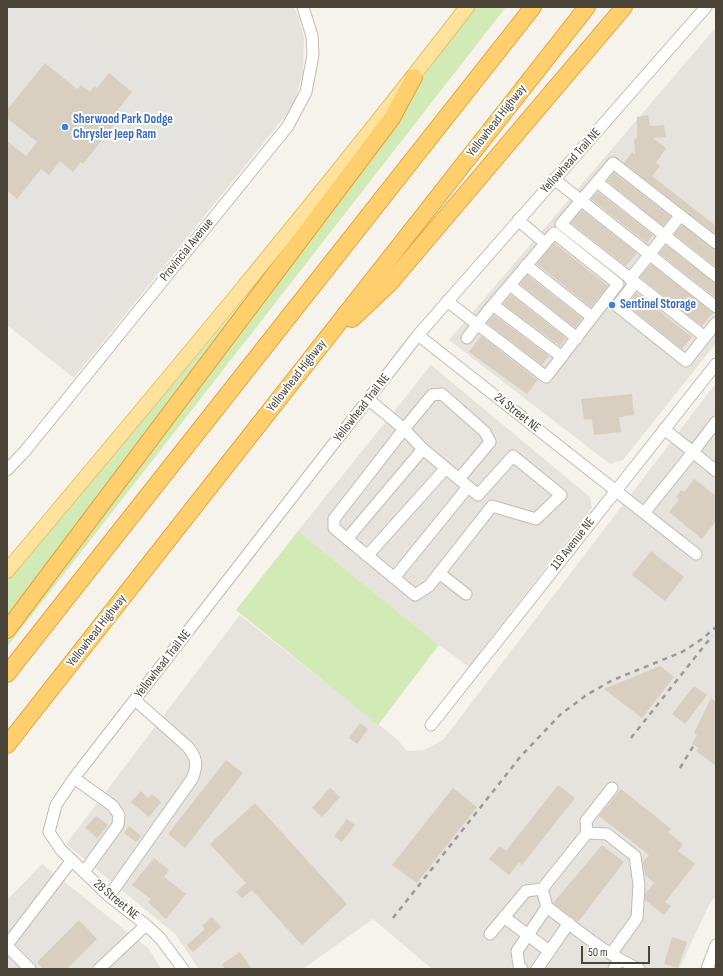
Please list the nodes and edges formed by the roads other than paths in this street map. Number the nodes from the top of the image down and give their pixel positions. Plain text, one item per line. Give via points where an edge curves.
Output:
1 (303, 7) edge
2 (467, 7) edge
3 (533, 7) edge
4 (587, 7) edge
5 (624, 7) edge
6 (706, 7) edge
7 (414, 76) junction
8 (554, 179) junction
9 (597, 182) junction
10 (580, 202) junction
11 (680, 216) junction
12 (518, 220) junction
13 (561, 224) junction
14 (554, 233) junction
15 (665, 235) junction
16 (545, 243) junction
17 (716, 243) edge
18 (649, 255) junction
19 (526, 265) junction
20 (716, 276) edge
21 (632, 280) junction
22 (510, 285) junction
23 (447, 301) junction
24 (493, 305) junction
25 (716, 306) edge
26 (592, 317) junction
27 (716, 323) edge
28 (478, 324) junction
29 (418, 335) junction
30 (705, 337) junction
31 (467, 338) dead end
32 (577, 338) junction
33 (562, 357) junction
34 (308, 362) junction
35 (716, 364) edge
36 (368, 399) junction
37 (716, 422) edge
38 (404, 429) junction
39 (664, 429) junction
40 (423, 449) junction
41 (693, 452) junction
42 (446, 468) junction
43 (7, 470) edge
44 (716, 471) edge
45 (464, 483) junction
46 (616, 491) junction
47 (478, 494) junction
48 (492, 506) junction
49 (644, 513) junction
50 (347, 539) junction
51 (696, 554) dead end
52 (368, 556) junction
53 (7, 571) edge
54 (439, 573) junction
55 (394, 578) junction
56 (466, 594) dead end
57 (7, 630) edge
58 (7, 674) edge
59 (135, 700) junction
60 (431, 725) dead end
61 (17, 732) junction
62 (7, 745) edge
63 (7, 748) edge
64 (74, 778) junction
65 (612, 788) dead end
66 (49, 832) joint
67 (587, 833) junction
68 (72, 860) junction
69 (84, 872) junction
70 (542, 889) junction
71 (109, 896) junction
72 (547, 907) junction
73 (504, 917) junction
74 (569, 924) junction
75 (146, 925) junction
76 (490, 934) dead end
77 (527, 935) junction
78 (716, 945) edge
79 (7, 946) edge
80 (549, 951) junction
81 (615, 961) edge
82 (30, 969) edge
83 (99, 969) edge
84 (183, 969) edge
85 (522, 969) edge
86 (537, 969) edge
87 (639, 969) edge
88 (707, 969) edge

1 - 43 street, Provincial Avenue via 312,36 313,55 306,92 288,126
2 - 7 main road
3 - 58 highway
4 - 34 highway, Yellowhead Highway
5 - 34 highway via 390,283
6 - 8 street, Yellowhead Trail NE
7 - 53 main road via 253,277
7 - 57 highway via 392,118
8 - 10 street
8 - 12 street, Yellowhead Trail NE
9 - 10 street
9 - 11 street via 613,163
9 - 15 street
10 - 13 street
10 - 18 street
11 - 15 street
11 - 17 street
12 - 16 street
12 - 23 street, Yellowhead Trail NE
13 - 14 street
13 - 21 street
14 - 16 street
14 - 26 street via 618,284
15 - 18 street
15 - 20 street
16 - 19 street
18 - 21 street
18 - 25 street
19 - 22 street
19 - 26 street
21 - 30 street
21 - 30 street via 617,306 686,361
22 - 24 street
22 - 32 street
23 - 28 street
23 - 29 street, Yellowhead Trail NE
24 - 28 street
24 - 33 street
26 - 32 street
27 - 30 street
28 - 31 street
28 - 33 street via 546,377
29 - 36 street, Yellowhead Trail NE
29 - 46 street, 24 Street NE
32 - 33 street
34 - 61 highway, Yellowhead Highway
35 - 39 street, 119 Avenue NE
36 - 38 street
36 - 59 street, Yellowhead Trail NE
37 - 41 street
38 - 40 street
38 - 45 street via 432,395 442,394 485,432 490,442
38 - 50 street via 334,519 334,528
39 - 41 street
39 - 46 street, 119 Avenue NE
40 - 42 street
40 - 50 street
41 - 44 street
41 - 49 street
42 - 45 street
42 - 52 street
45 - 47 street
45 - 55 street
46 - 49 street, 24 Street NE
46 - 60 street, 119 Avenue NE
47 - 48 street
47 - 48 street via 513,456 561,495 536,519
48 - 54 street
49 - 51 street, 24 Street NE
50 - 52 street
52 - 55 street
54 - 55 street via 429,586 415,595
54 - 56 street
59 - 64 street, Yellowhead Trail NE
59 - 71 street via 193,752 197,764 192,779
61 - 62 highway, Yellowhead Highway
61 - 63 highway
64 - 66 street, Yellowhead Trail NE via 56,805
64 - 69 street via 113,806 119,815 118,825
65 - 67 street via 586,820
66 - 68 street, 28 Street NE via 61,850
67 - 70 street
67 - 81 street via 608,834 635,856 639,885 637,918
68 - 69 street, 28 Street NE
68 - 79 street
69 - 71 street, 28 Street NE
70 - 72 street
70 - 73 street via 526,891
71 - 75 street, 28 Street NE
72 - 74 street
72 - 77 street
73 - 76 street
73 - 77 street
74 - 80 street
74 - 81 street
75 - 83 street
75 - 84 street, 28 Street NE via 160,938
77 - 80 street
77 - 85 street via 517,951 518,966
78 - 88 street
79 - 82 street
80 - 86 street
81 - 87 street

